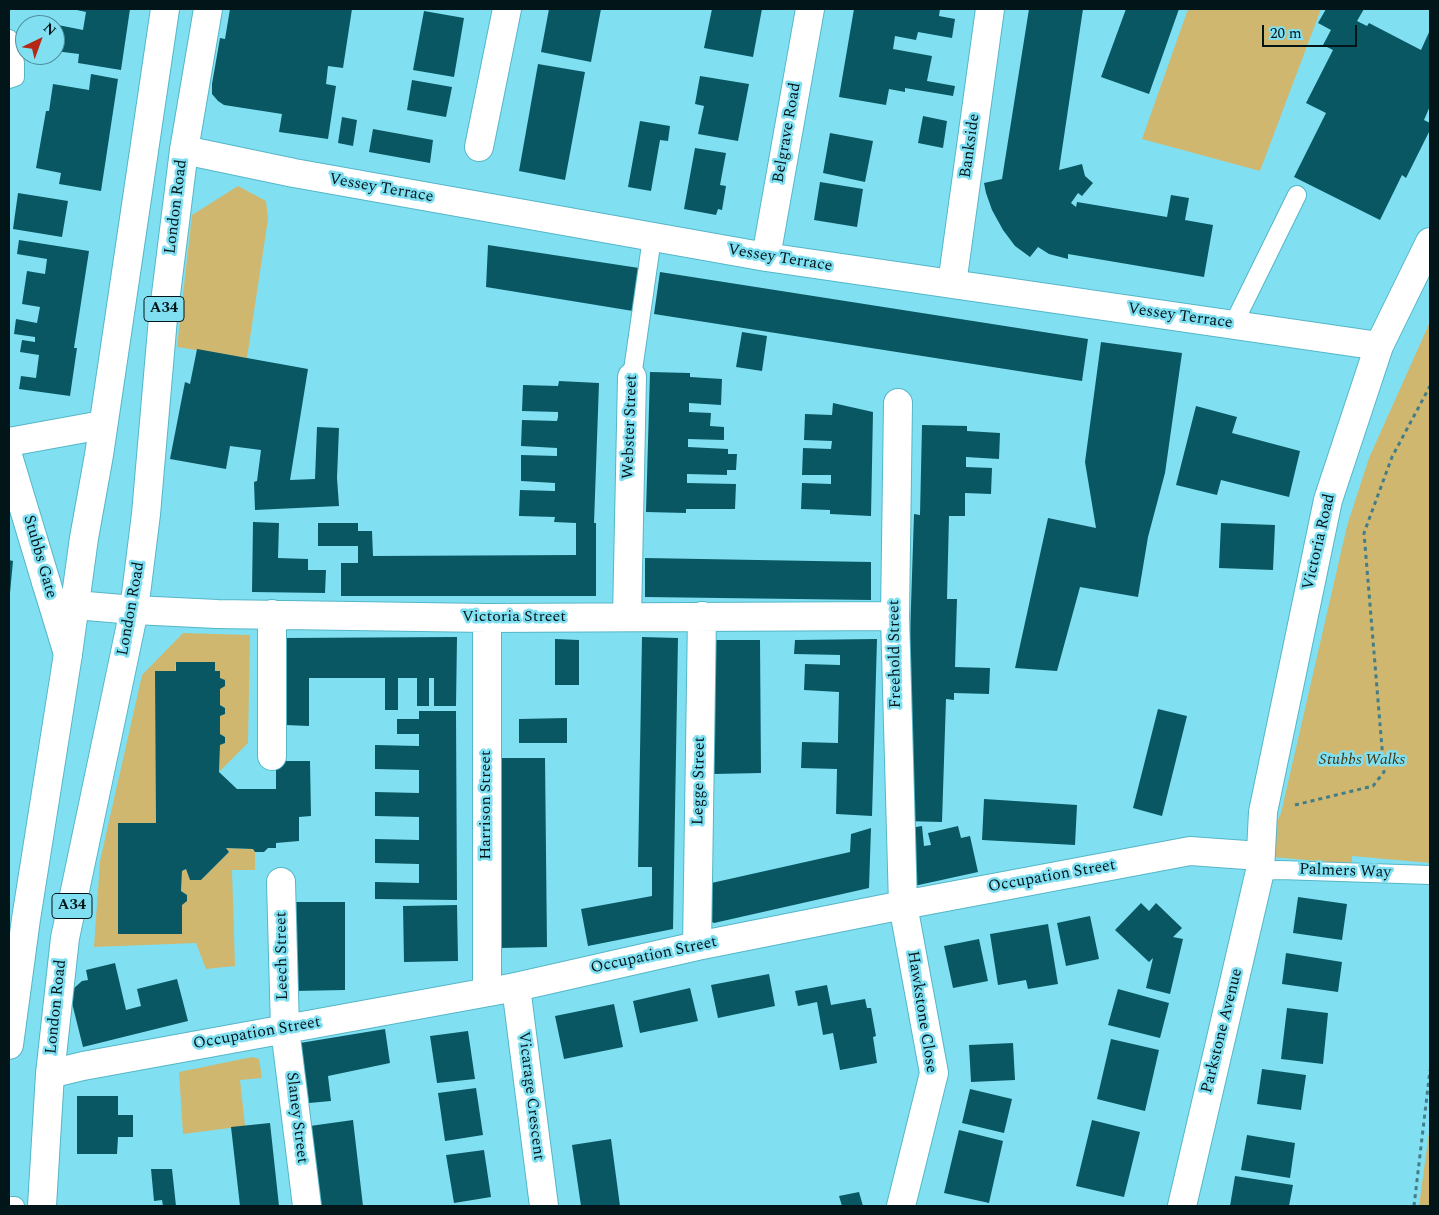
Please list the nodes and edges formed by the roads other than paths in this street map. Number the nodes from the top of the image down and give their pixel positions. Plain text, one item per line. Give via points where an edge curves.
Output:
1 (165, 9) edge
2 (208, 9) edge
3 (506, 9) edge
4 (810, 9) edge
5 (990, 9) edge
6 (9, 39) edge
7 (9, 79) edge
8 (479, 147) dead end
9 (184, 150) junction
10 (1297, 195) dead end
11 (652, 238) junction
12 (1430, 242) edge
13 (766, 257) junction
14 (941, 283) junction
15 (1233, 325) junction
16 (1379, 346) junction
17 (632, 377) joint
18 (898, 403) dead end
19 (102, 425) junction
20 (9, 442) edge
21 (9, 459) edge
22 (18, 518) edge
23 (75, 605) junction
24 (134, 610) junction
25 (272, 614) junction
26 (702, 616) junction
27 (894, 616) junction
28 (488, 618) junction
29 (627, 618) junction
30 (68, 654) junction
31 (272, 756) dead end
32 (1260, 864) junction
33 (1430, 875) edge
34 (281, 882) dead end
35 (903, 905) junction
36 (17, 917) edge
37 (697, 946) junction
38 (516, 987) junction
39 (487, 992) junction
40 (285, 1029) junction
41 (9, 1045) edge
42 (50, 1074) junction
43 (9, 1206) edge
44 (16, 1206) edge
45 (42, 1206) edge
46 (307, 1206) edge
47 (544, 1206) edge
48 (901, 1206) edge
49 (1182, 1206) edge

1 - 19 main road, A34
2 - 9 main road, London Road / A34
3 - 8 main road
4 - 13 main road, Belgrave Road
5 - 14 main road, Bankside
6 - 7 lane via 16,63 15,77
9 - 11 main road, Vessey Terrace via 276,170
9 - 24 main road, London Road / A34 via 163,318
10 - 15 lane
11 - 13 main road, Vessey Terrace
11 - 17 lane, Webster Street
12 - 16 main road, Victoria Road
13 - 14 main road, Vessey Terrace
14 - 15 main road, Vessey Terrace
15 - 16 main road, Vessey Terrace
16 - 32 main road, Victoria Road via 1328,500 1263,812
17 - 29 main road, Webster Street
18 - 27 main road, Freehold Street
19 - 20 main road
19 - 23 main road, A34
21 - 22 main road, Stubbs Gate
22 - 30 main road, Stubbs Gate via 46,582
23 - 24 main road, Victoria Street
23 - 30 main road, A34
24 - 25 main road, Victoria Street
24 - 42 main road, London Road / A34 via 65,938
25 - 28 main road, Victoria Street
25 - 31 main road
26 - 27 main road, Victoria Street
26 - 29 main road, Victoria Street
26 - 37 main road, Legge Street
27 - 35 main road, Freehold Street
28 - 29 main road, Victoria Street
28 - 39 main road, Harrison Street
30 - 36 main road, A34
32 - 33 lane, Palmers Way via 1280,870
32 - 35 main road, Occupation Street via 1190,852
32 - 49 main road, Parkstone Avenue
34 - 40 main road, Leech Street
35 - 37 main road, Occupation Street
35 - 48 main road, Hawkstone Close via 934,1073
36 - 41 main road, A34
37 - 38 main road, Occupation Street
38 - 39 main road, Occupation Street
38 - 47 main road, Vicarage Crescent
39 - 40 main road, Occupation Street
40 - 42 main road, Occupation Street
40 - 46 main road, Slaney Street
42 - 45 main road, London Road / A34
43 - 44 lane

